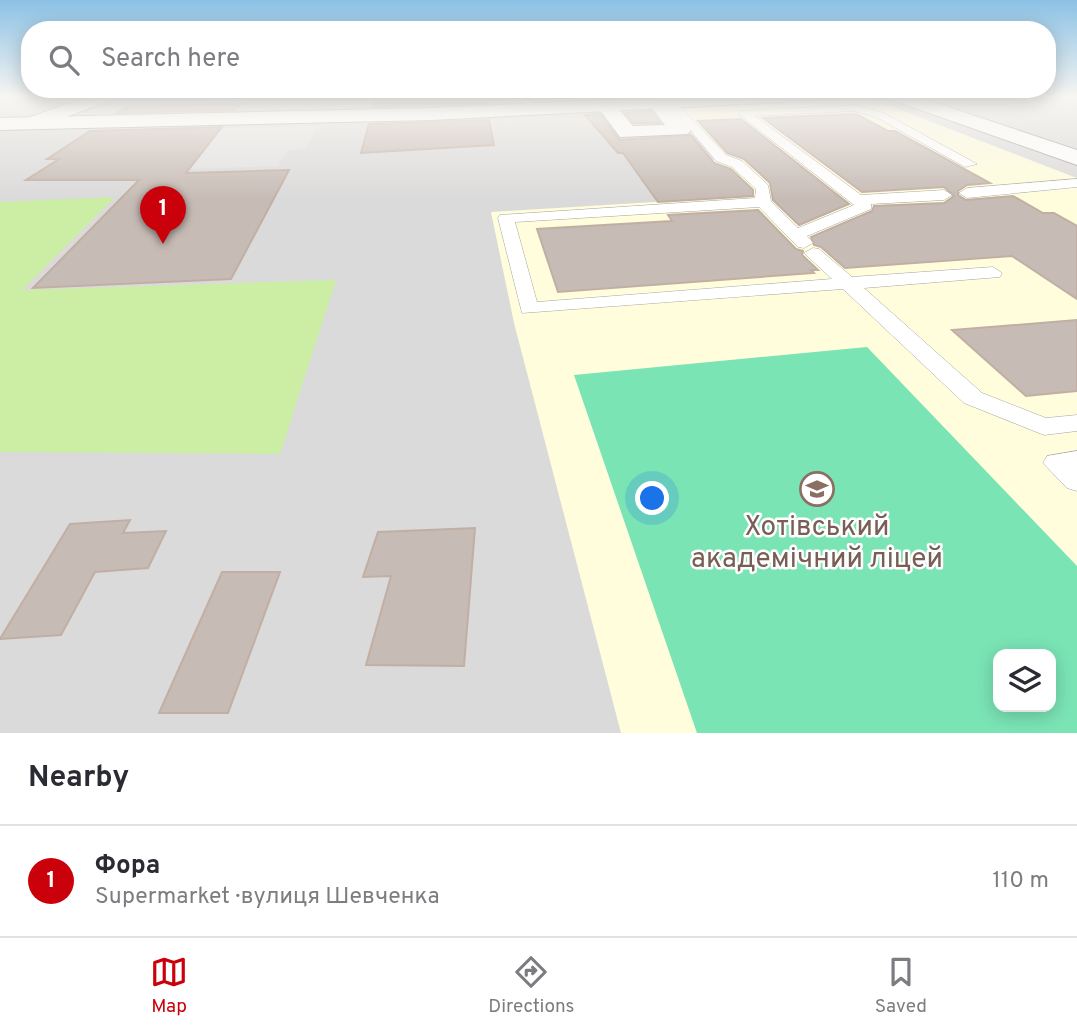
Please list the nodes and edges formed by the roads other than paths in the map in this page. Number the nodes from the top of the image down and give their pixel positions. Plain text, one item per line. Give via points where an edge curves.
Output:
1 (626, 131) edge
2 (675, 131) edge
3 (693, 131) edge
4 (768, 131) edge
5 (910, 131) edge
6 (1000, 131) edge
7 (1077, 158) edge
8 (970, 164) dead end
9 (1077, 183) edge
10 (967, 193) dead end
11 (944, 195) dead end
12 (858, 200) junction
13 (763, 202) junction
14 (804, 244) junction
15 (993, 273) dead end
16 (848, 283) junction
17 (1077, 423) edge
18 (1077, 460) edge
19 (1077, 481) edge

1 - 2 street
3 - 13 lane via 720,158 737,164 763,188
4 - 12 lane
5 - 8 lane
6 - 7 street
9 - 10 lane
11 - 12 lane
12 - 14 lane via 865,206
13 - 14 lane
13 - 16 lane via 506,218 529,309
14 - 16 lane
15 - 16 lane
16 - 17 lane via 973,398 1044,426
18 - 19 lane via 1057,463

